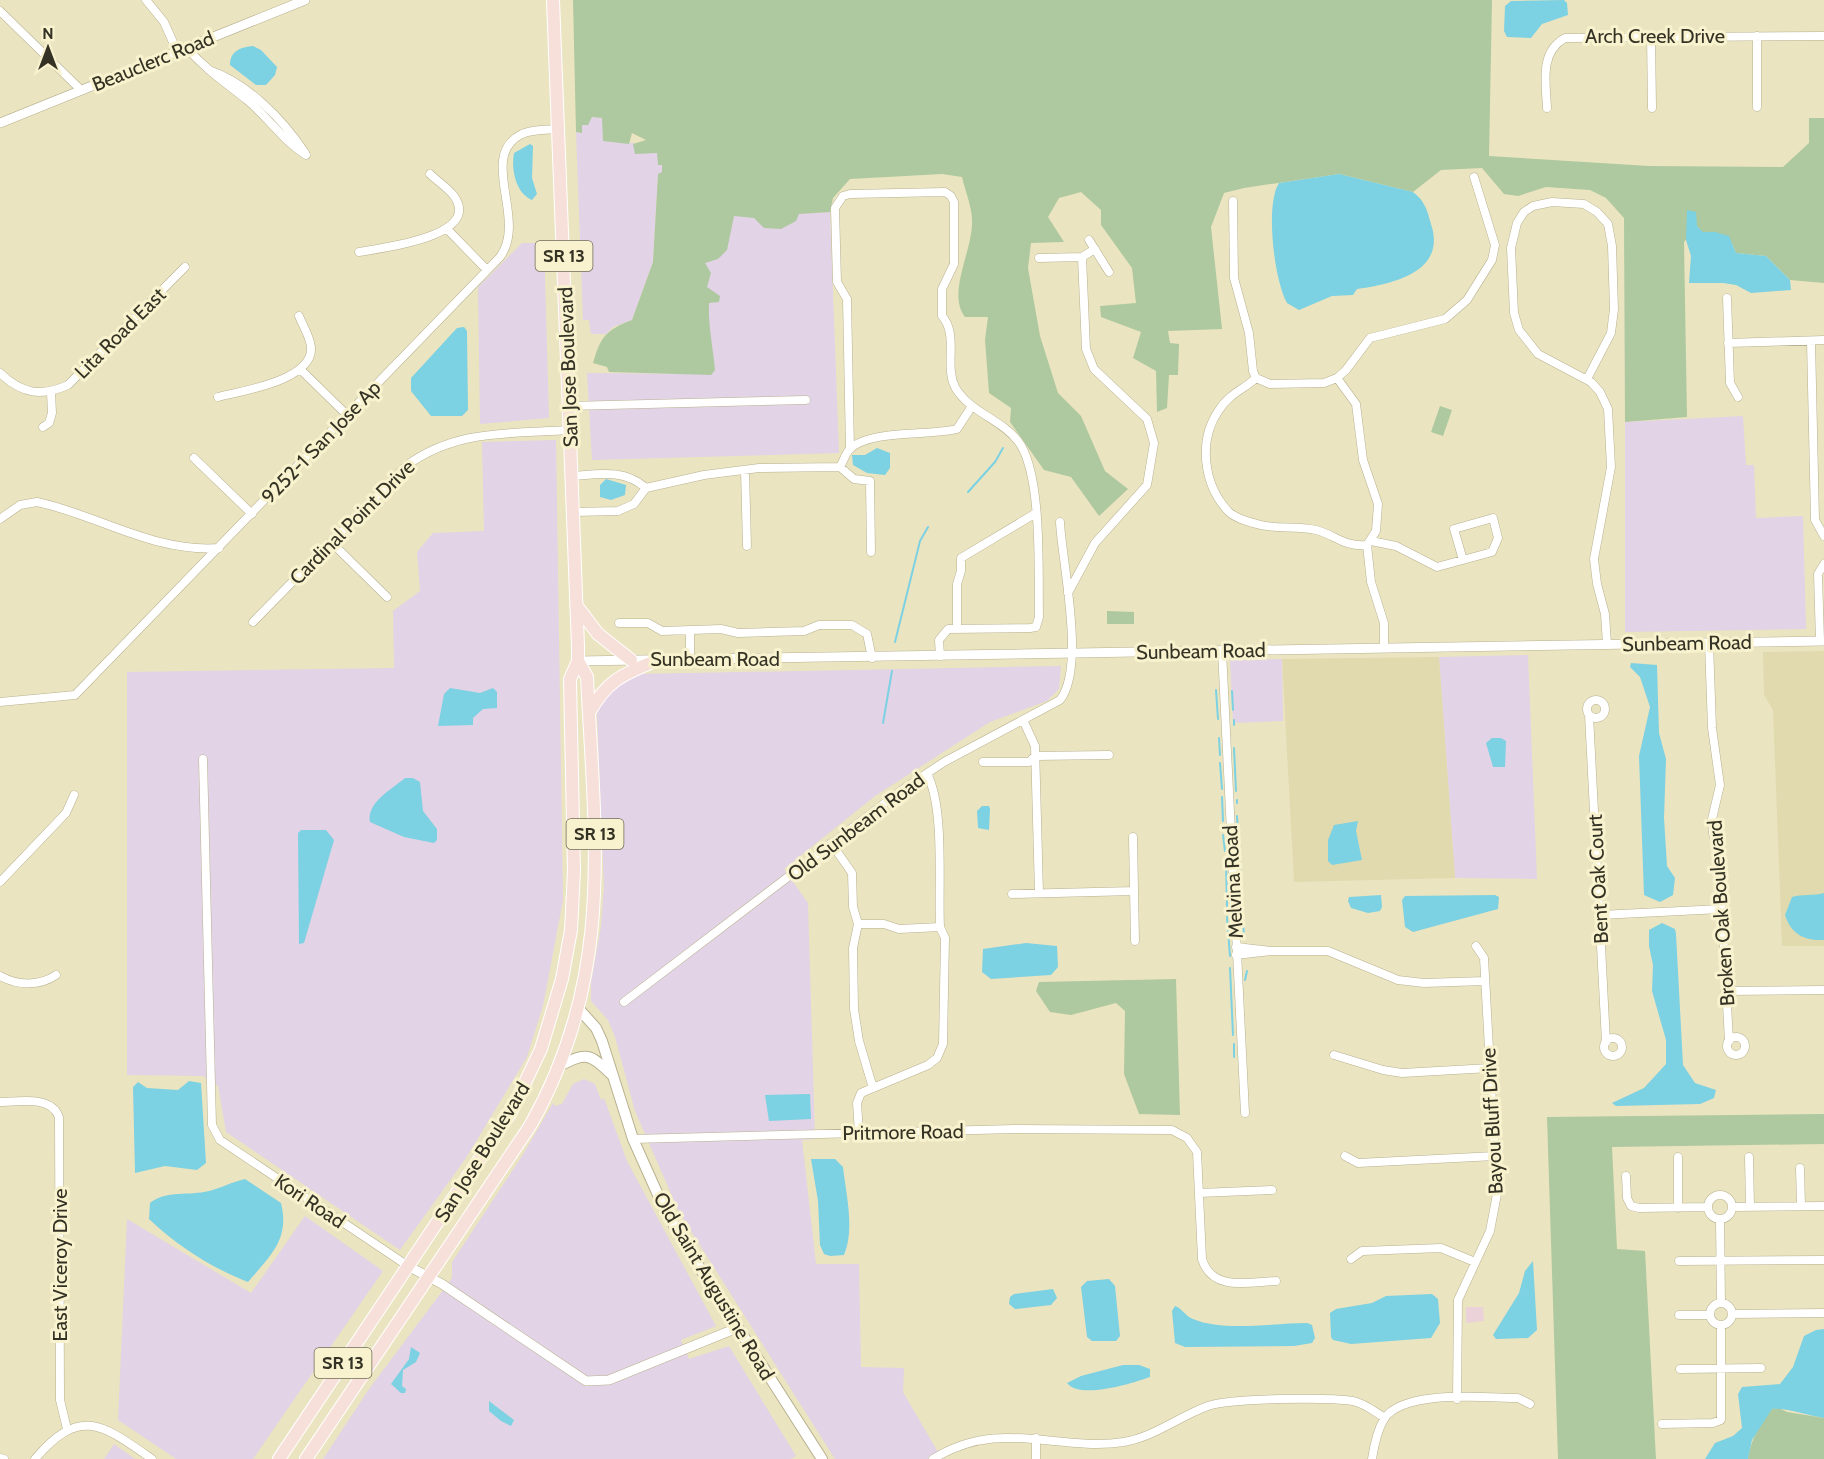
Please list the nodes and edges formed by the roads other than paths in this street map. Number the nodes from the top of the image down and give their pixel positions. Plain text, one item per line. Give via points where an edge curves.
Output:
1 (146, 0) edge
2 (305, 0) edge
3 (553, 0) edge
4 (0, 11) edge
5 (1651, 36) junction
6 (1757, 36) junction
7 (1824, 36) edge
8 (187, 48) junction
9 (177, 51) junction
10 (81, 90) junction
11 (1757, 107) dead end
12 (1547, 108) dead end
13 (1652, 108) dead end
14 (262, 110) junction
15 (0, 123) edge
16 (559, 129) junction
17 (430, 174) dead end
18 (1474, 177) dead end
19 (1233, 201) dead end
20 (448, 230) junction
21 (1089, 240) dead end
22 (1495, 245) junction
23 (1511, 248) junction
24 (1095, 249) junction
25 (359, 252) dead end
26 (1082, 257) junction
27 (1039, 258) dead end
28 (185, 267) dead end
29 (487, 270) junction
30 (1109, 272) dead end
31 (1727, 298) dead end
32 (299, 316) dead end
33 (1824, 340) edge
34 (1811, 341) junction
35 (1728, 343) junction
36 (301, 370) junction
37 (0, 373) edge
38 (1256, 378) junction
39 (1337, 378) junction
40 (1587, 379) junction
41 (51, 393) junction
42 (218, 397) dead end
43 (1738, 397) dead end
44 (806, 400) dead end
45 (569, 406) junction
46 (972, 406) junction
47 (346, 415) junction
48 (43, 427) dead end
49 (570, 430) junction
50 (850, 449) junction
51 (194, 458) dead end
52 (840, 467) junction
53 (745, 470) junction
54 (572, 476) junction
55 (646, 488) junction
56 (574, 512) junction
57 (1035, 513) junction
58 (252, 514) junction
59 (0, 519) edge
60 (1060, 522) dead end
61 (1824, 536) edge
62 (331, 542) junction
63 (1369, 543) junction
64 (747, 546) dead end
65 (219, 548) junction
66 (871, 552) dead end
67 (1463, 560) junction
68 (1824, 564) edge
69 (1819, 580) junction
70 (1824, 591) edge
71 (1068, 593) junction
72 (387, 597) dead end
73 (576, 605) junction
74 (253, 622) dead end
75 (620, 623) dead end
76 (957, 629) junction
77 (690, 631) junction
78 (1822, 641) edge
79 (1384, 643) junction
80 (1709, 643) junction
81 (1607, 644) junction
82 (1222, 651) junction
83 (1072, 654) junction
84 (940, 656) junction
85 (872, 658) junction
86 (660, 659) junction
87 (690, 659) junction
88 (631, 660) junction
89 (578, 661) junction
90 (0, 702) edge
91 (588, 714) junction
92 (1589, 715) dead end
93 (1023, 720) junction
94 (1109, 755) dead end
95 (1035, 756) junction
96 (203, 759) dead end
97 (982, 762) dead end
98 (927, 774) junction
99 (74, 795) dead end
100 (1133, 837) dead end
101 (831, 843) junction
102 (0, 882) edge
103 (1134, 891) junction
104 (1039, 893) junction
105 (1012, 894) dead end
106 (1721, 909) junction
107 (1600, 915) junction
108 (858, 924) junction
109 (940, 927) junction
110 (1135, 941) dead end
111 (1476, 946) dead end
112 (1236, 951) junction
113 (56, 975) dead end
114 (0, 976) edge
115 (1485, 981) junction
116 (1824, 990) edge
117 (1725, 991) junction
118 (624, 1002) dead end
119 (578, 1008) junction
120 (1729, 1041) dead end
121 (1606, 1042) dead end
122 (1334, 1055) dead end
123 (558, 1066) junction
124 (1490, 1068) junction
125 (612, 1075) junction
126 (873, 1088) junction
127 (0, 1102) edge
128 (1245, 1113) dead end
129 (859, 1132) junction
130 (633, 1139) junction
131 (1345, 1156) dead end
132 (1495, 1156) junction
133 (1749, 1157) dead end
134 (1678, 1158) dead end
135 (1800, 1168) dead end
136 (1626, 1176) dead end
137 (1272, 1190) dead end
138 (1199, 1193) junction
139 (1801, 1206) junction
140 (1824, 1206) edge
141 (1708, 1207) junction
142 (1732, 1207) junction
143 (1750, 1207) junction
144 (1678, 1208) junction
145 (1720, 1219) junction
146 (1351, 1259) dead end
147 (1824, 1260) edge
148 (1679, 1261) dead end
149 (1720, 1261) junction
150 (1475, 1262) junction
151 (408, 1266) junction
152 (428, 1276) junction
153 (1276, 1281) dead end
154 (1721, 1303) junction
155 (1824, 1313) edge
156 (1732, 1314) junction
157 (1679, 1315) dead end
158 (1710, 1315) junction
159 (1721, 1326) junction
160 (738, 1328) junction
161 (1761, 1368) dead end
162 (1680, 1369) dead end
163 (1723, 1369) junction
164 (1457, 1399) junction
165 (1530, 1404) dead end
166 (1385, 1418) junction
167 (1662, 1424) dead end
168 (67, 1429) junction
169 (1036, 1438) junction
170 (0, 1458) edge
171 (4, 1459) edge
172 (35, 1459) edge
173 (152, 1459) edge
174 (279, 1459) edge
175 (306, 1459) edge
176 (822, 1459) edge
177 (933, 1459) edge
178 (1036, 1459) edge
179 (1372, 1459) edge

1 - 9 street via 164,22
2 - 8 street, Beauclerc Road
3 - 16 main road, San Jose Boulevard / SR 13
4 - 10 street
5 - 6 street, Arch Creek Drive
5 - 12 street, Arch Creek Drive via 1574,37 1557,42 1547,55
5 - 13 street
6 - 7 street, Arch Creek Drive
6 - 11 street
8 - 9 street, Beauclerc Road
8 - 14 street via 205,68
9 - 10 street, Beauclerc Road
10 - 15 street, Beauclerc Road
14 - 14 street via 290,145 306,155 297,140
16 - 29 street, 9252-1 San Jose Ap via 523,134 507,147 502,163 509,240
16 - 45 main road, San Jose Boulevard / SR 13
17 - 20 street via 457,203
18 - 22 street
19 - 38 street via 1234,278
20 - 25 street via 408,243
20 - 29 street
21 - 24 street
22 - 23 street
22 - 39 street via 1492,260 1460,309 1435,323 1370,338
23 - 40 street via 1514,313 1520,330 1538,354
23 - 40 street via 1517,224 1533,206 1552,202 1584,204 1608,224 1614,309 1611,333
24 - 26 street
24 - 30 street
26 - 27 street
26 - 71 street via 1086,349 1094,369 1147,419 1154,443 1147,485 1095,543
28 - 41 street, Lita Road East via 76,379
29 - 47 street, 9252-1 San Jose Ap
31 - 35 street
32 - 36 street via 311,348 310,358
33 - 34 street
34 - 35 street
34 - 61 street via 1815,520
35 - 43 street via 1730,383
36 - 42 street
36 - 47 street
37 - 41 street via 26,390
38 - 39 street via 1270,384 1324,383
38 - 63 street via 1244,389 1234,391 1209,432 1205,466 1211,485 1229,513 1257,525 1316,530 1340,542
39 - 63 street via 1356,404 1363,460 1378,504 1376,531
40 - 81 street via 1600,392 1608,409 1611,467 1594,559
41 - 48 street via 52,413
44 - 45 street
45 - 49 main road, San Jose Boulevard / SR 13
46 - 50 street via 957,429 896,435
46 - 50 street via 952,380 949,324 942,316 942,289 954,264 951,196 938,191 843,196 835,208 836,272 847,299
46 - 57 street via 1019,442 1033,479
47 - 58 street, 9252-1 San Jose Ap
49 - 54 main road, San Jose Boulevard / SR 13
49 - 62 street, Cardinal Point Drive via 467,437 432,448 405,466
50 - 52 street
51 - 58 street
52 - 53 street
52 - 66 street via 854,479 870,481
53 - 55 street
53 - 64 street
54 - 55 street via 617,473 636,479
54 - 56 main road, San Jose Boulevard / SR 13
55 - 56 street via 627,508 618,511
56 - 73 main road, San Jose Boulevard / SR 13
57 - 76 street via 962,558 957,584
57 - 76 street via 1039,623 1030,628
58 - 65 street, 9252-1 San Jose Ap
59 - 65 street via 20,505 37,502 159,542 194,549
60 - 71 street, Old Sunbeam Road
62 - 72 street
62 - 74 street, Cardinal Point Drive
63 - 67 street via 1396,546 1437,567
63 - 79 street via 1371,582 1384,623
65 - 90 street, 9252-1 San Jose Ap via 75,695
67 - 67 street via 1492,552 1498,538 1493,518 1454,529
68 - 69 street
69 - 70 street
69 - 78 street
71 - 83 street, Old Sunbeam Road
73 - 88 main road via 598,634
73 - 89 main road, San Jose Boulevard / SR 13
75 - 77 street via 648,623 662,631
76 - 84 street via 941,634
77 - 85 street via 804,631 819,625 852,625 867,634
77 - 87 street
78 - 80 street, Sunbeam Road
79 - 81 street, Sunbeam Road
79 - 82 street, Sunbeam Road
80 - 81 street, Sunbeam Road
80 - 106 street, Broken Oak Boulevard via 1712,728 1720,785 1712,819
82 - 83 street, Sunbeam Road
82 - 112 street, Melvina Road
83 - 84 street, Sunbeam Road
83 - 93 street, Old Sunbeam Road via 1065,694 1053,705
84 - 85 street, Sunbeam Road
85 - 87 street, Sunbeam Road
86 - 87 street, Sunbeam Road
86 - 88 street, Sunbeam Road
86 - 91 main road via 608,684
88 - 89 street, Sunbeam Road
89 - 91 main road, San Jose Boulevard / SR 13 via 587,677
89 - 151 main road, San Jose Boulevard / SR 13 via 570,678 572,913 562,979 541,1049 511,1112
91 - 119 main road, San Jose Boulevard / SR 13 via 596,890 591,945
92 - 107 street, Bent Oak Court
93 - 95 street via 1035,746
93 - 98 street, Old Sunbeam Road
94 - 95 street
95 - 97 street via 1029,762
95 - 104 street
96 - 151 street, Kori Road via 212,1125 220,1140
98 - 101 street, Old Sunbeam Road
98 - 109 street via 936,806
99 - 102 street via 66,813
100 - 103 street
101 - 108 street via 850,868
101 - 118 street, Old Sunbeam Road
103 - 104 street
103 - 110 street
104 - 105 street
106 - 107 street
106 - 117 street, Broken Oak Boulevard
107 - 121 street, Bent Oak Court
108 - 109 street via 884,924 899,929
108 - 126 street via 853,948 854,1009
109 - 126 street via 945,938 946,964 942,990 943,1044 937,1058 928,1065
111 - 115 street, Bayou Bluff Drive via 1484,958
112 - 115 street via 1328,951 1411,982
112 - 128 street, Melvina Road
113 - 114 street via 44,983 18,982
115 - 124 street, Bayou Bluff Drive
116 - 117 street
117 - 120 street, Broken Oak Boulevard
119 - 123 main road, San Jose Boulevard / SR 13
119 - 125 main road, Old Saint Augustine Road via 596,1028
122 - 124 street via 1402,1073
123 - 125 main road via 587,1055
123 - 152 main road, San Jose Boulevard / SR 13 via 540,1107 511,1156
124 - 132 street, Bayou Bluff Drive
125 - 130 main road, Old Saint Augustine Road
126 - 129 street via 858,1097
127 - 168 street, East Viceroy Drive via 49,1105 60,1123 60,1400
129 - 130 street, Pritmore Road
129 - 138 street, Pritmore Road via 1172,1130 1187,1138 1197,1152
130 - 160 main road, Old Saint Augustine Road via 682,1241
131 - 132 street via 1358,1163
132 - 150 street, Bayou Bluff Drive via 1496,1213
133 - 143 street
134 - 144 street
135 - 139 street
136 - 144 street via 1631,1206
137 - 138 street
138 - 153 street via 1202,1259 1208,1273 1228,1283
139 - 140 street
139 - 143 street
141 - 142 street via 1711,1199 1720,1195
141 - 144 street
141 - 145 street
142 - 143 street
142 - 145 street
145 - 149 street
146 - 150 street via 1362,1251 1441,1248
147 - 149 street
148 - 149 street
149 - 154 street
150 - 164 street, Bayou Bluff Drive via 1456,1311
151 - 152 street, Kori Road
151 - 174 main road, San Jose Boulevard / SR 13
152 - 160 street, Kori Road via 581,1378 593,1382 609,1380
152 - 175 main road, San Jose Boulevard / SR 13
154 - 156 street via 1729,1306
154 - 158 street via 1713,1306
155 - 156 street
156 - 159 street via 1729,1322
157 - 158 street
158 - 159 street
159 - 163 street
160 - 176 main road, Old Saint Augustine Road
161 - 163 street
162 - 163 street
163 - 167 street via 1721,1420
164 - 165 street via 1518,1398
164 - 166 street via 1408,1402
166 - 169 street via 1355,1402 1232,1401 1206,1407 1126,1442
166 - 179 street
168 - 172 street
168 - 173 street via 76,1426 107,1430
169 - 177 street via 971,1440
169 - 178 street
170 - 171 street

